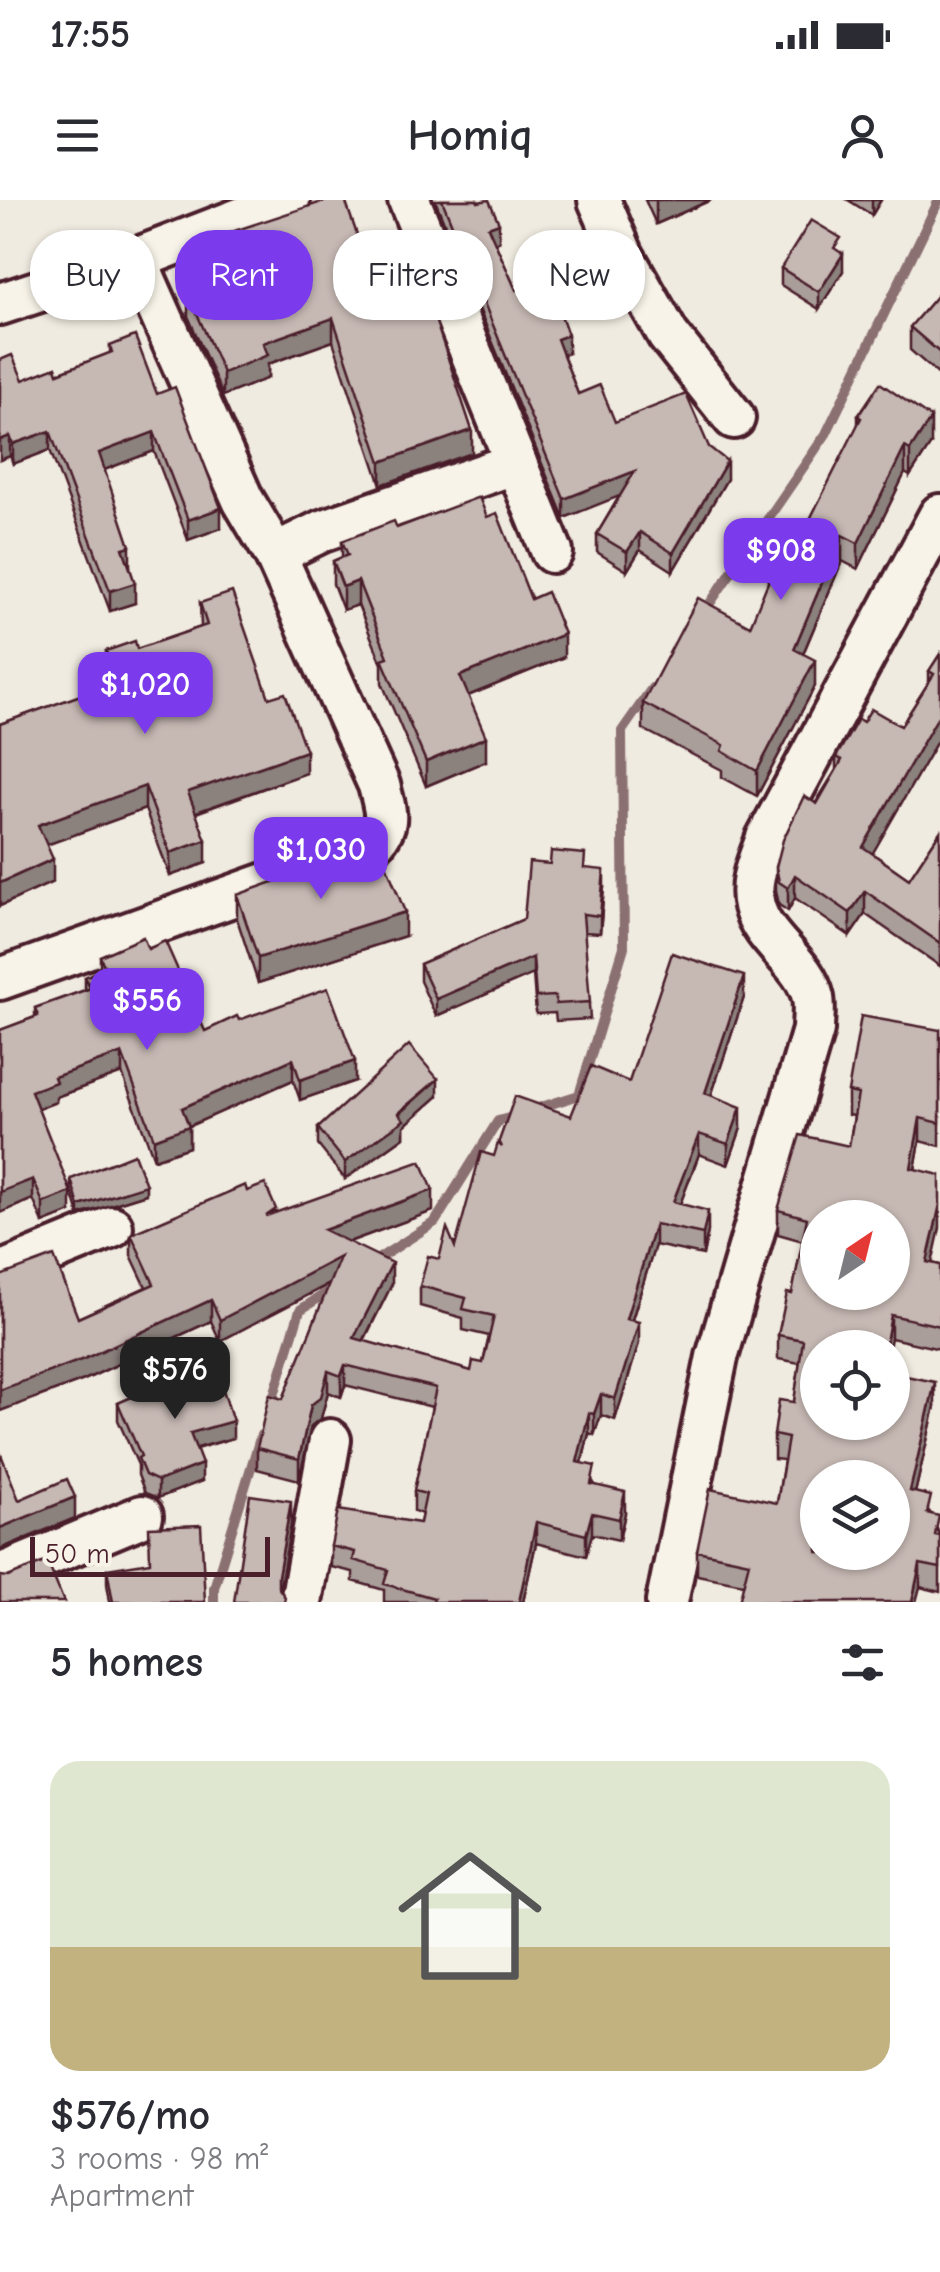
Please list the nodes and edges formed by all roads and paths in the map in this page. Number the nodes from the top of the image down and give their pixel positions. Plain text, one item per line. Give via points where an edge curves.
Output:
1 (289, 200) edge
2 (409, 200) edge
3 (599, 200) edge
4 (155, 253) edge
5 (30, 294) edge
6 (155, 303) edge
7 (0, 304) edge
8 (734, 418) dead end
9 (516, 462) junction
10 (940, 515) edge
11 (552, 552) dead end
12 (275, 554) junction
13 (0, 978) edge
14 (112, 1227) dead end
15 (0, 1273) edge
16 (330, 1440) dead end
17 (142, 1516) dead end
18 (0, 1575) edge
19 (301, 1602) edge
20 (666, 1602) edge

1 - 4 street
2 - 9 street
3 - 8 street via 668,336
5 - 7 street
6 - 12 street via 243,500
9 - 11 street
9 - 12 street
10 - 20 street via 767,838 753,878 754,908 813,998 813,1030 717,1357
12 - 13 street via 379,785 387,820 381,835 369,846
14 - 15 street
16 - 19 street
17 - 18 street

